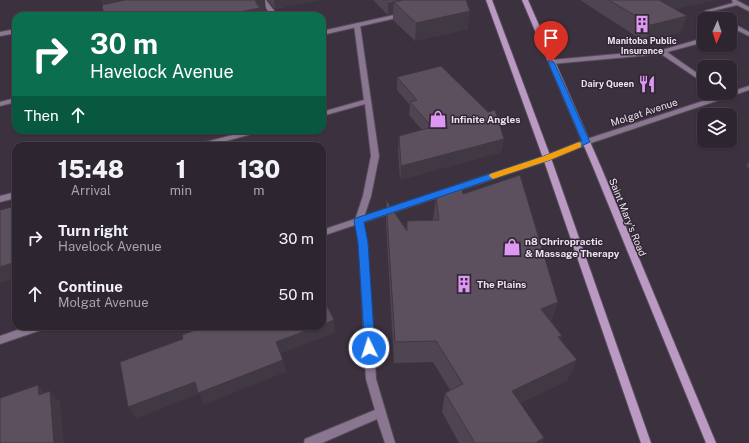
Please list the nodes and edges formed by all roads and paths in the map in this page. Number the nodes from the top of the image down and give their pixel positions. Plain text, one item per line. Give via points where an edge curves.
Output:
1 (263, 0) edge
2 (489, 0) edge
3 (525, 0) edge
4 (731, 0) edge
5 (737, 3) junction
6 (749, 9) edge
7 (273, 12) edge
8 (710, 12) edge
9 (409, 13) edge
10 (357, 25) junction
11 (737, 28) edge
12 (740, 29) junction
13 (737, 30) edge
14 (12, 32) edge
15 (326, 32) edge
16 (0, 34) edge
17 (749, 34) edge
18 (697, 42) edge
19 (662, 52) junction
20 (551, 62) junction
21 (697, 76) edge
22 (749, 88) edge
23 (737, 91) edge
24 (707, 100) edge
25 (12, 101) edge
26 (368, 101) junction
27 (0, 104) edge
28 (326, 113) edge
29 (245, 134) edge
30 (215, 142) edge
31 (586, 142) junction
32 (547, 158) junction
33 (12, 196) edge
34 (0, 199) edge
35 (359, 220) junction
36 (326, 232) edge
37 (29, 330) edge
38 (0, 340) edge
39 (381, 412) junction
40 (309, 443) edge
41 (390, 443) edge
42 (646, 443) edge
43 (711, 443) edge

1 - 7 street
2 - 32 main road
3 - 20 main road, Saint Mary's Road
4 - 5 street
5 - 6 street
5 - 8 street via 708,11
9 - 10 street
10 - 15 street
10 - 26 street
11 - 12 street
12 - 13 street
12 - 17 street
14 - 16 street
18 - 19 street
19 - 20 street
19 - 21 street
20 - 31 main road, Saint Mary's Road
22 - 23 street, Molgat Avenue
24 - 31 street, Molgat Avenue
25 - 27 street
26 - 28 street
26 - 35 street via 375,156
29 - 30 street
31 - 32 street, Molgat Avenue
31 - 43 main road, Saint Mary's Road
32 - 35 street, Molgat Avenue
32 - 42 main road
33 - 34 street
35 - 36 street, Molgat Avenue
35 - 39 street via 363,243 371,378
37 - 38 street
39 - 40 street
39 - 41 street

